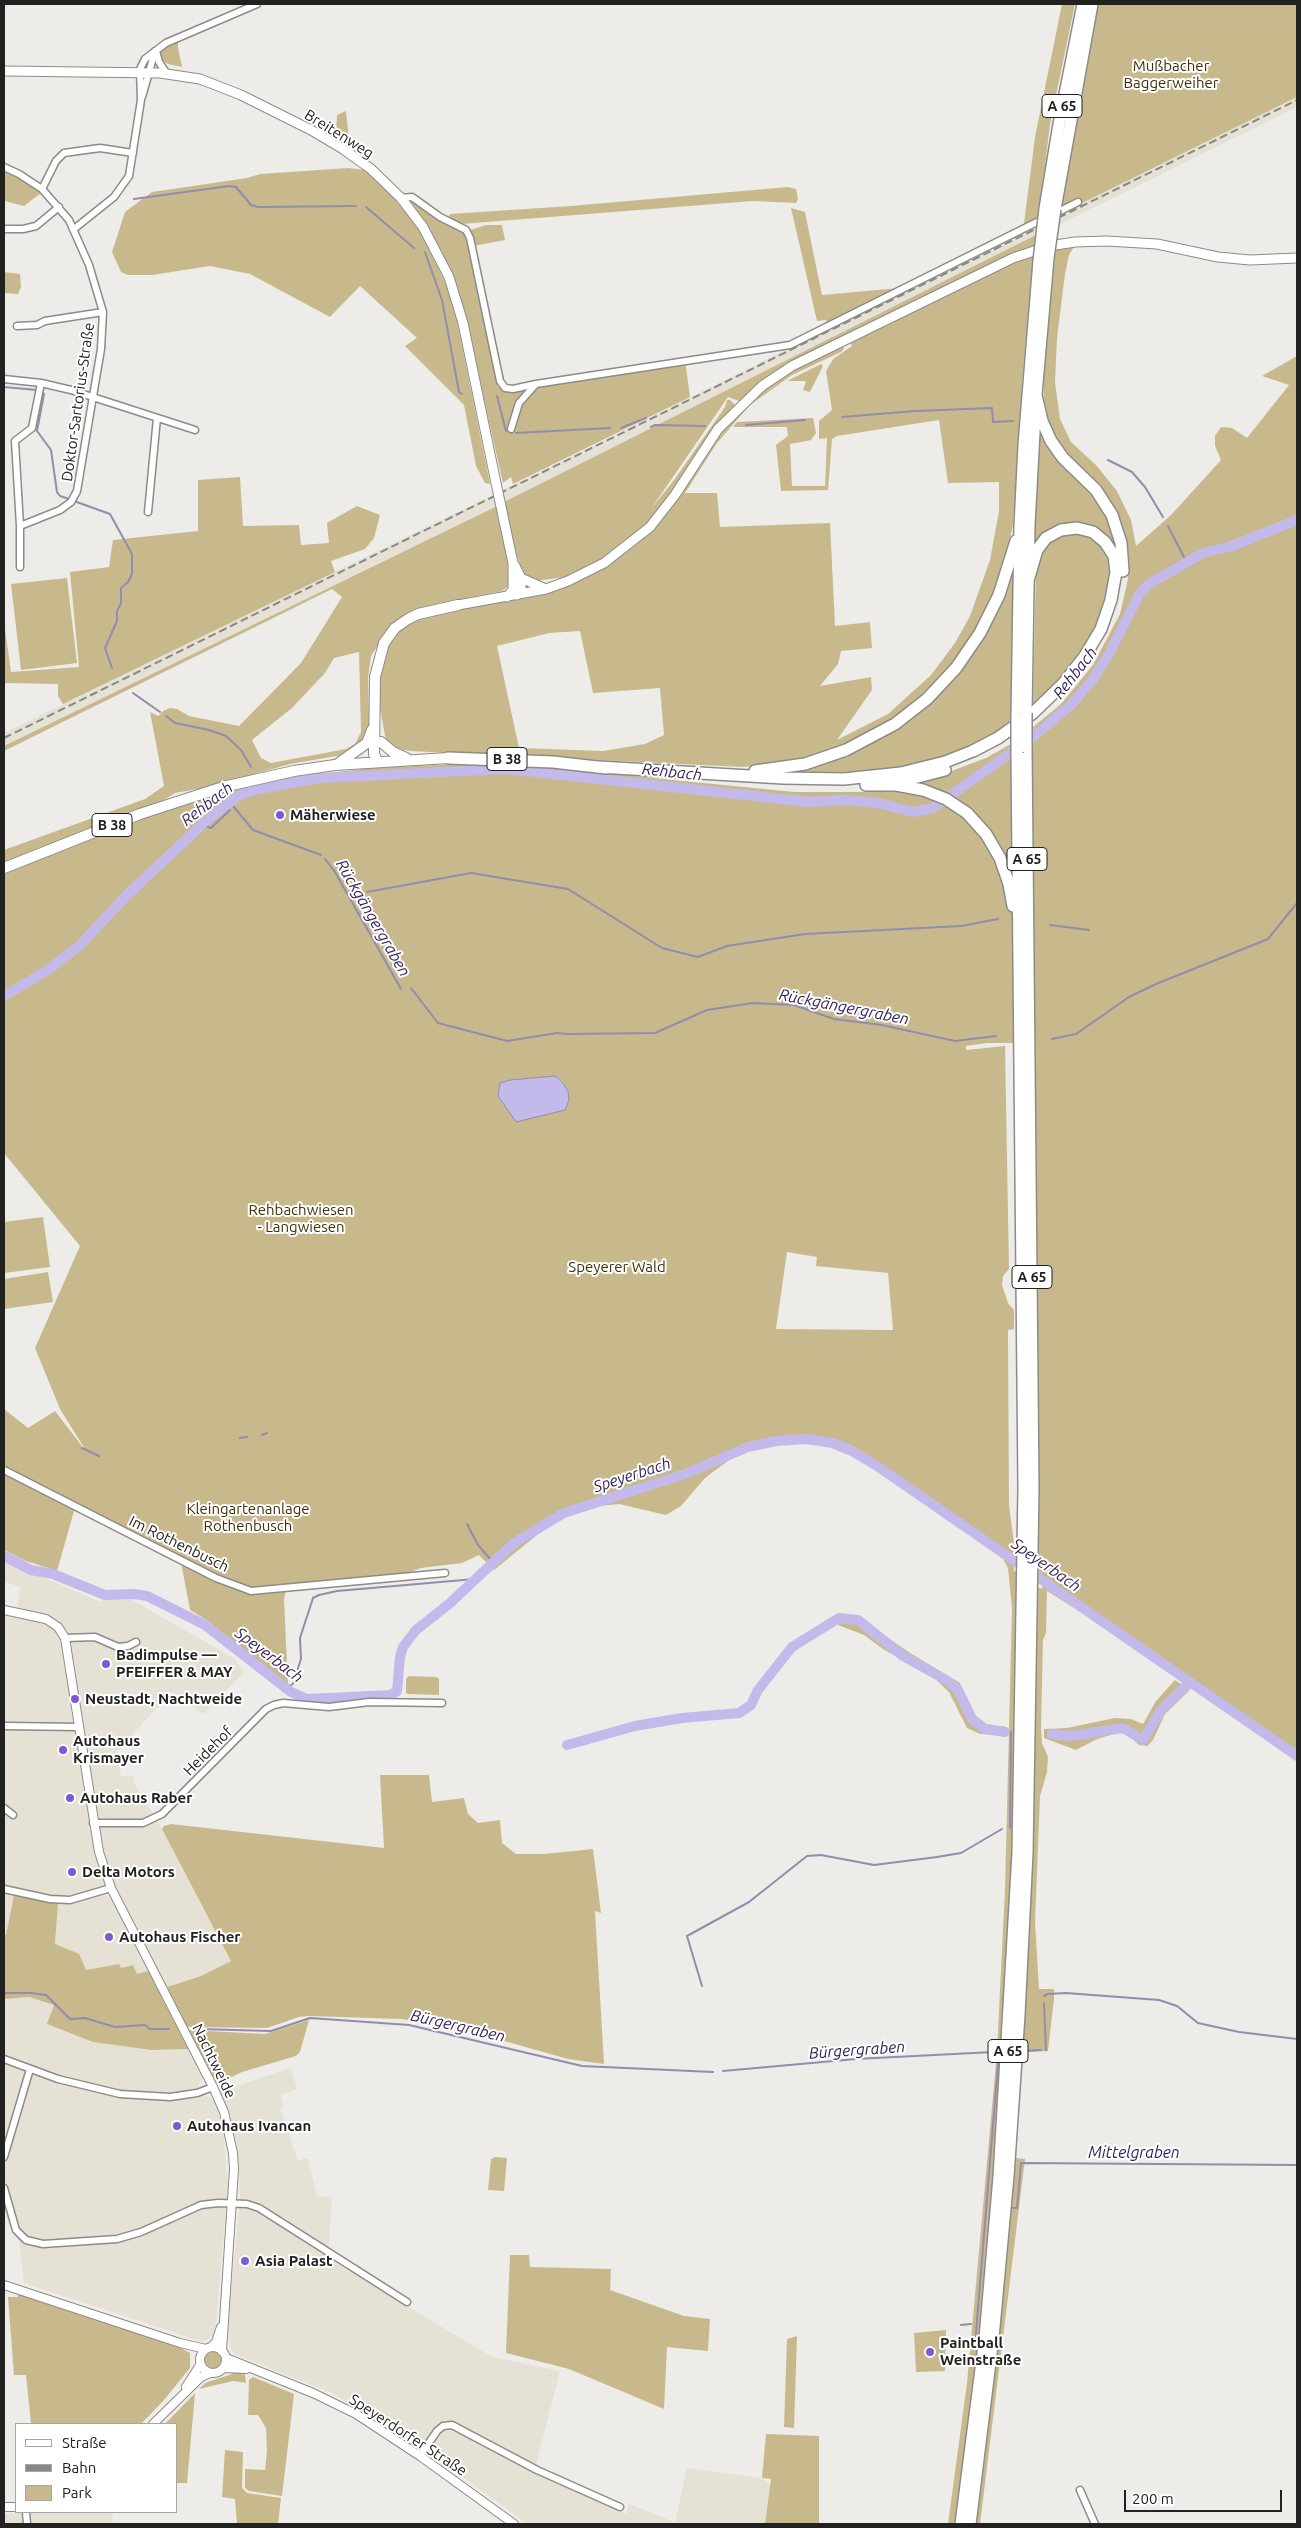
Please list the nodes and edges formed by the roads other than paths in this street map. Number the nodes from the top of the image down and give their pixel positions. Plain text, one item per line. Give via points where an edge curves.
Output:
1 (257, 4) edge
2 (1083, 4) edge
3 (1092, 4) edge
4 (156, 50) junction
5 (4, 71) edge
6 (145, 73) junction
7 (167, 74) junction
8 (133, 153) junction
9 (4, 167) edge
10 (42, 190) junction
11 (400, 198) junction
12 (1078, 202) dead end
13 (59, 207) junction
14 (1050, 209) junction
15 (74, 229) junction
16 (4, 230) edge
17 (1297, 258) edge
18 (1044, 260) junction
19 (103, 312) junction
20 (17, 326) dead end
21 (4, 379) edge
22 (536, 384) junction
23 (40, 388) junction
24 (1036, 395) junction
25 (94, 396) junction
26 (157, 418) junction
27 (511, 429) dead end
28 (195, 430) dead end
29 (148, 512) dead end
30 (20, 526) junction
31 (1020, 526) junction
32 (513, 563) junction
33 (20, 567) dead end
34 (521, 578) junction
35 (1027, 584) junction
36 (546, 589) junction
37 (512, 594) junction
38 (458, 605) joint
39 (1022, 716) junction
40 (376, 720) junction
41 (382, 742) junction
42 (1022, 750) junction
43 (448, 758) joint
44 (408, 759) junction
45 (377, 760) junction
46 (335, 765) junction
47 (599, 767) junction
48 (718, 773) junction
49 (878, 784) junction
50 (4, 868) edge
51 (1019, 945) junction
52 (1024, 970) junction
53 (4, 1470) edge
54 (1028, 1571) junction
55 (445, 1573) dead end
56 (4, 1610) edge
57 (65, 1638) junction
58 (136, 1642) dead end
59 (442, 1703) dead end
60 (4, 1726) edge
61 (79, 1727) junction
62 (4, 1808) edge
63 (13, 1815) dead end
64 (93, 1823) junction
65 (112, 1888) junction
66 (4, 1889) edge
67 (4, 2060) edge
68 (30, 2069) junction
69 (213, 2087) junction
70 (4, 2158) edge
71 (4, 2188) edge
72 (232, 2203) junction
73 (4, 2285) edge
74 (407, 2302) dead end
75 (222, 2320) junction
76 (180, 2343) junction
77 (209, 2348) junction
78 (224, 2355) junction
79 (200, 2362) junction
80 (224, 2368) junction
81 (252, 2370) junction
82 (210, 2373) junction
83 (179, 2398) junction
84 (155, 2423) edge
85 (420, 2456) junction
86 (1080, 2490) dead end
87 (620, 2507) dead end
88 (514, 2524) edge
89 (961, 2524) edge
90 (970, 2524) edge
91 (1095, 2524) edge

1 - 4 street
2 - 14 highway, A 65 via 1059,124
3 - 14 highway, A 65
4 - 6 street
4 - 7 street
5 - 6 main road, Breitenweg
6 - 7 main road, Breitenweg
6 - 8 street
7 - 11 main road, Breitenweg via 200,79 223,87 318,134 366,165
8 - 10 street via 100,148 64,153 56,161
8 - 15 street via 129,176 121,190
9 - 10 street, Doktor-Sartorius-Straße
10 - 13 street, Doktor-Sartorius-Straße
11 - 22 street via 412,197 466,230 500,381 505,388 513,389
11 - 32 main road, Breitenweg, bridge via 433,243 456,295
12 - 22 street via 790,345
13 - 15 street, Doktor-Sartorius-Straße
13 - 16 street via 36,226
14 - 18 highway, A 65, bridge
15 - 19 street, Doktor-Sartorius-Straße
17 - 36 main road via 1250,260 1157,244 1107,241 1049,246 1012,258 792,366 762,386 718,429 675,496 650,527 604,564
18 - 24 highway, A 65
18 - 31 highway, A 65 via 1029,370
19 - 20 street
19 - 25 street, Doktor-Sartorius-Straße via 103,337
21 - 23 street
22 - 27 street via 519,403
23 - 25 street
23 - 30 street via 32,428 15,441
24 - 35 highway, A 65
24 - 49 highway via 1051,441 1063,458 1096,490 1112,515 1123,562 1122,581 1109,626 1094,655 1070,686 1045,712 1013,737 948,769
25 - 26 street
25 - 30 street, Doktor-Sartorius-Straße via 79,486 73,500 60,510
26 - 28 street
26 - 29 street
30 - 33 street
31 - 39 highway, A 65
31 - 48 highway via 1004,582 984,627 956,668 916,709 872,738 826,758 776,769
32 - 34 main road
32 - 37 main road
34 - 36 main road
34 - 37 main road via 521,588
35 - 39 highway, A 65
35 - 48 highway via 1037,550 1046,538 1061,530 1077,528 1092,532 1106,542 1114,556 1116,572 1111,600 1091,647 1048,699 998,738 945,762 886,776 829,780
36 - 37 main road
37 - 38 main road, B 38
38 - 40 main road, B 38 via 418,614 388,635 376,664
39 - 42 highway, A 65, bridge
40 - 41 main road, B 38
40 - 45 main road, B 38 via 374,754
40 - 46 main road, B 38 via 366,743 351,757
41 - 44 main road
41 - 45 main road
42 - 51 highway, A 65
42 - 52 highway, A 65
43 - 44 main road, B 38
43 - 47 highway, B 38
44 - 45 main road, B 38
45 - 46 main road, B 38
46 - 50 main road, B 38 via 273,776 192,797
47 - 48 highway, B 38
47 - 49 highway via 795,786
49 - 51 highway via 905,786 940,796 980,826 1000,858 1009,884
51 - 52 highway, A 65
52 - 54 highway, A 65
53 - 55 street, Im Rothenbusch via 216,1578 251,1590
54 - 89 highway, A 65 via 1010,2027 985,2338
54 - 90 highway, A 65 via 1027,1853 1018,2025 993,2338
56 - 57 street via 46,1619 58,1627
57 - 58 street via 95,1637 118,1647
57 - 61 street, Nachtweide
59 - 64 street, Heidehof via 369,1702 329,1707 274,1705 266,1709 162,1814 143,1823
60 - 61 street
61 - 64 street, Nachtweide
62 - 63 street
64 - 65 street, Nachtweide
65 - 66 street via 70,1900
65 - 69 street, Nachtweide
67 - 68 street
68 - 69 street via 81,2086 140,2096 182,2096
68 - 70 street
69 - 72 street, Nachtweide via 224,2112 233,2153
71 - 72 street via 16,2230 26,2240 43,2244 117,2239 202,2205
72 - 74 street via 259,2208
72 - 75 street, Nachtweide
73 - 76 street
75 - 77 street, Nachtweide via 216,2340
75 - 78 street, Nachtweide
76 - 77 street
76 - 79 street via 196,2354
77 - 78 street
77 - 79 street
78 - 80 street
78 - 81 street, Speyerdorfer Straße
79 - 82 street
79 - 83 street
80 - 81 street, Speyerdorfer Straße
80 - 82 street
81 - 85 street, Speyerdorfer Straße via 341,2406
82 - 83 street
83 - 84 street
85 - 87 street via 437,2430 452,2425 537,2470
85 - 88 street, Speyerdorfer Straße
86 - 91 street

